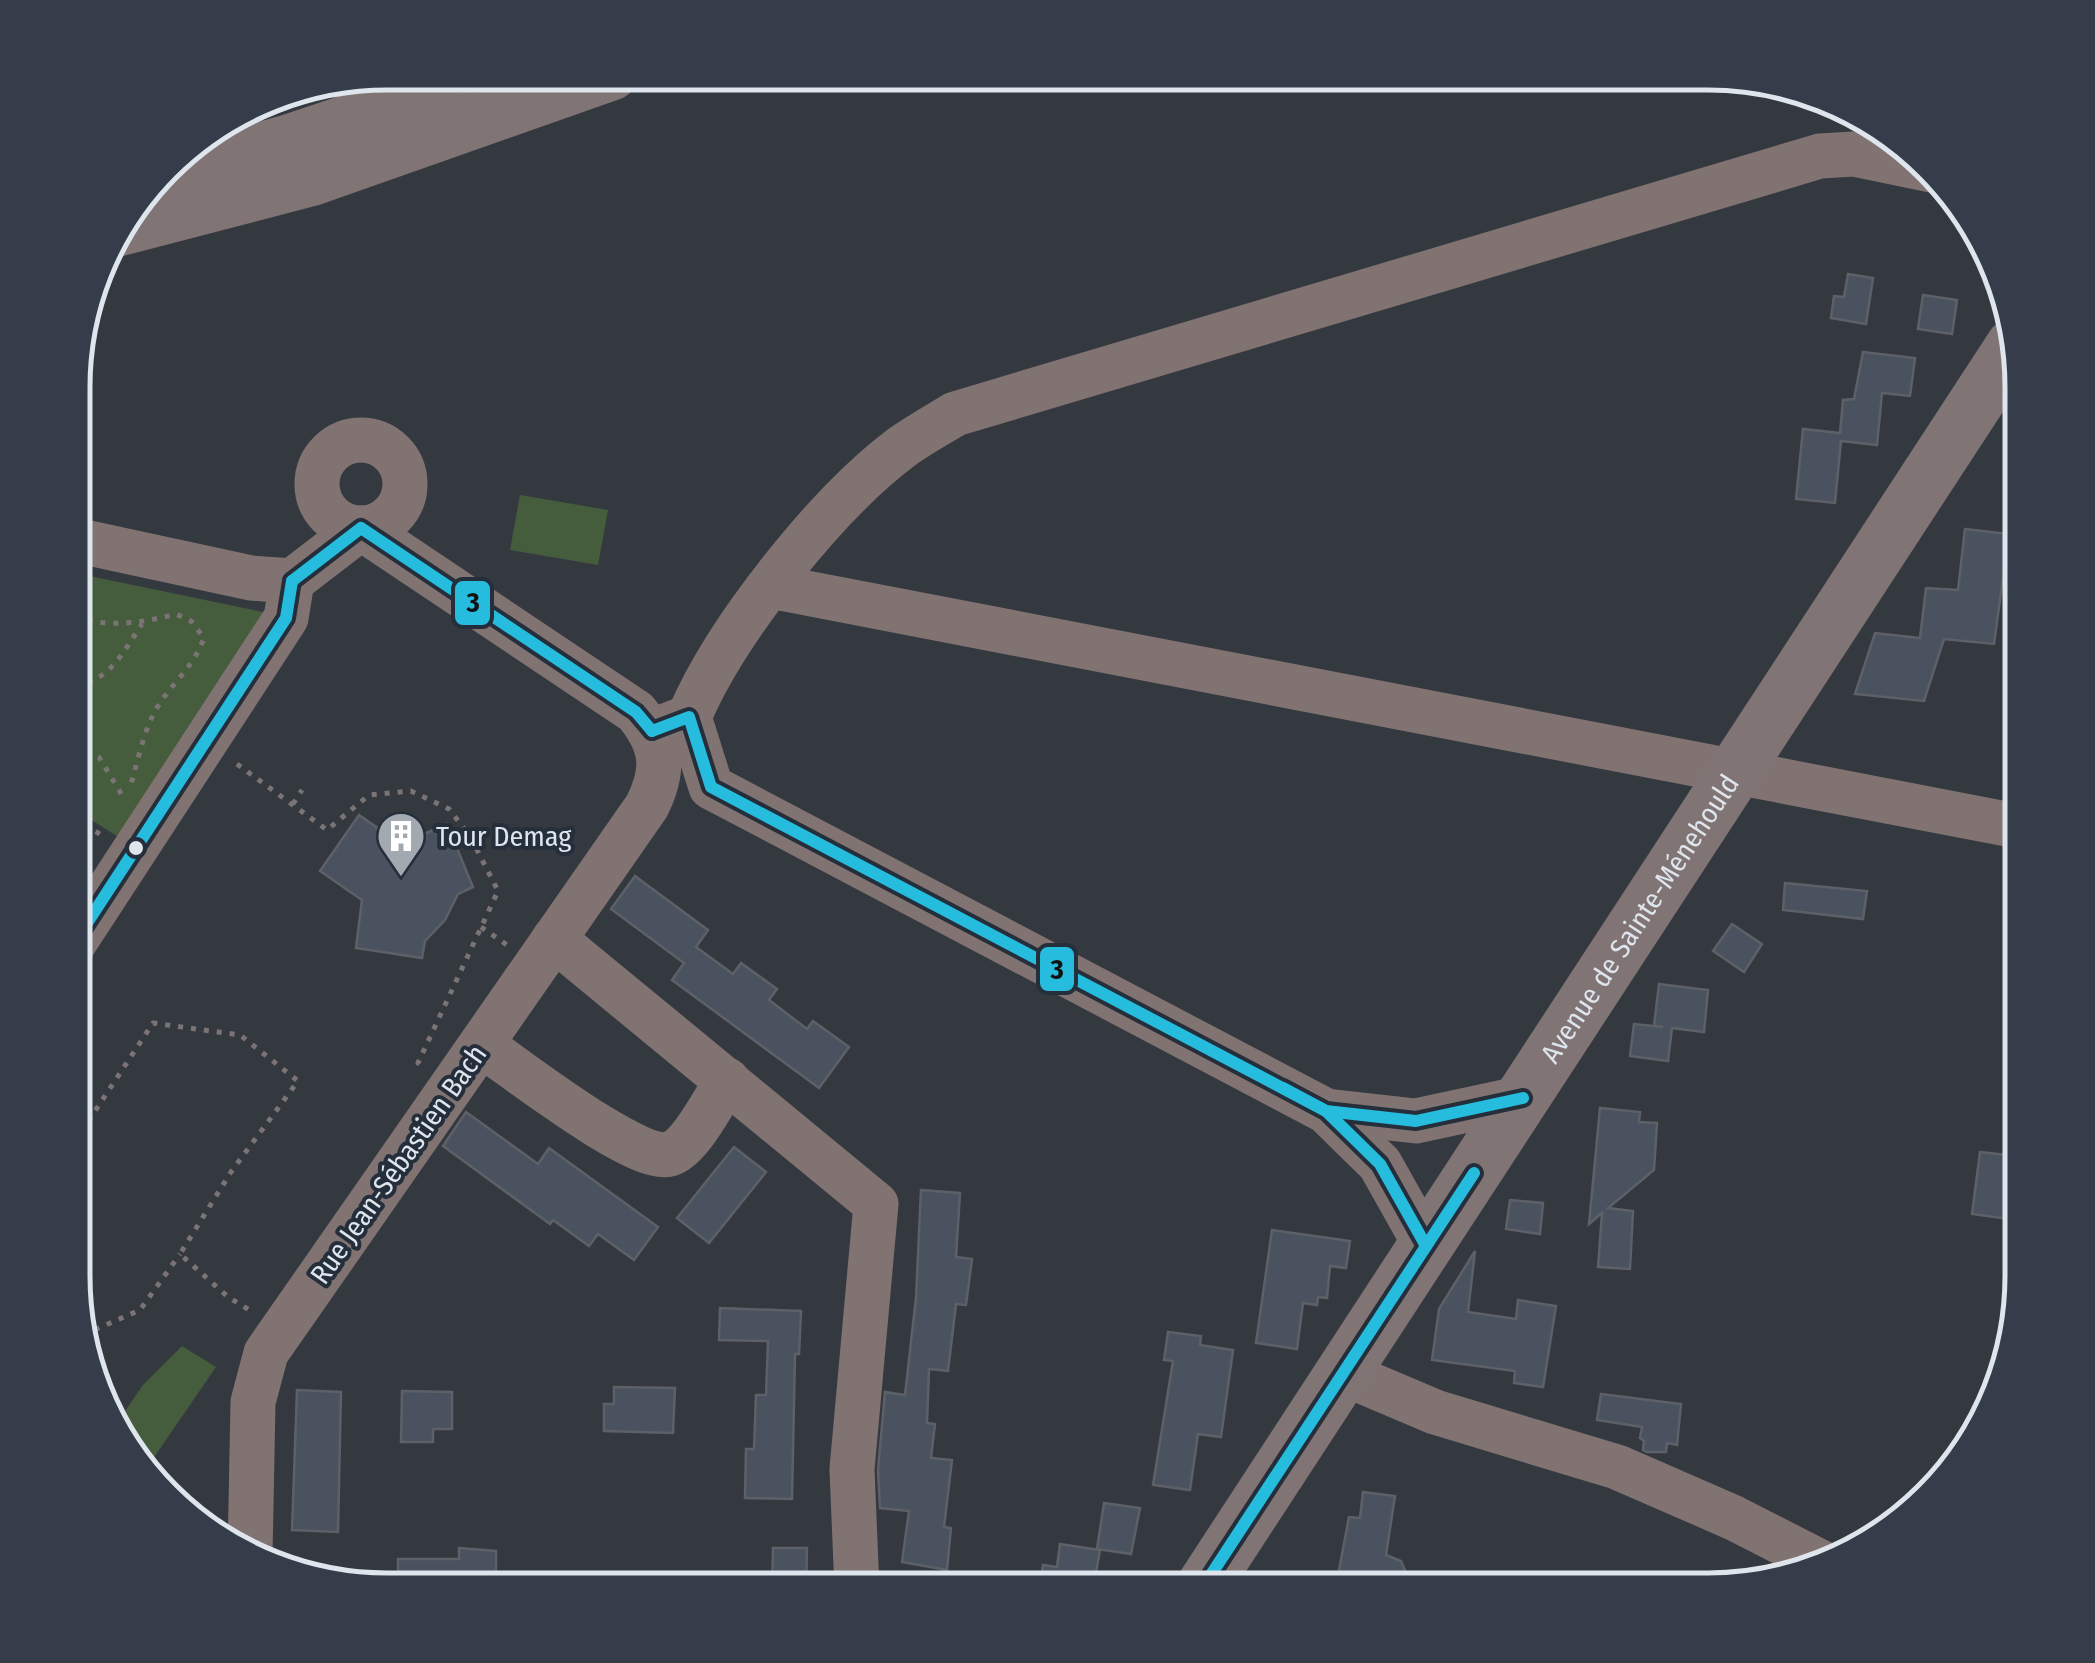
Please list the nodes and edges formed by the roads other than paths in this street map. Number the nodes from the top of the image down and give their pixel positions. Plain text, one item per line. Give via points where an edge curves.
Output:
1 (443, 90) edge
2 (560, 90) edge
3 (1904, 164) edge
4 (185, 170) edge
5 (139, 223) edge
6 (2003, 361) edge
7 (90, 543) edge
8 (292, 581) junction
9 (770, 586) junction
10 (670, 724) junction
11 (2005, 824) edge
12 (91, 918) edge
13 (554, 939) junction
14 (482, 1046) junction
15 (726, 1080) junction
16 (1523, 1098) junction
17 (1326, 1111) junction
18 (1426, 1246) junction
19 (1343, 1373) junction
20 (250, 1539) edge
21 (1807, 1555) edge
22 (856, 1572) edge
23 (1211, 1573) edge

1 - 4 main road
2 - 5 main road via 310,179
3 - 9 street via 1854,154 1804,160 955,414 902,448 838,504
6 - 16 main road, Avenue de Sainte-Ménehould
7 - 8 street
8 - 10 street via 362,528 636,712
8 - 12 street via 286,618
9 - 10 street
9 - 11 street
10 - 13 street, Rue Jean-Sébastien Bach via 647,806
10 - 17 street via 711,787
13 - 14 street, Rue Jean-Sébastien Bach
13 - 15 street
14 - 15 street via 618,1139 651,1154 670,1154 688,1139
14 - 20 street, Rue Jean-Sébastien Bach via 266,1353 254,1402
15 - 22 street via 876,1204 852,1468
16 - 17 street via 1416,1120
16 - 18 main road, Avenue de Sainte-Ménehould
17 - 18 street via 1380,1164
18 - 19 main road, Avenue de Sainte-Ménehould
19 - 21 street via 1435,1412 1649,1480
19 - 23 main road, Avenue de Sainte-Ménehould

